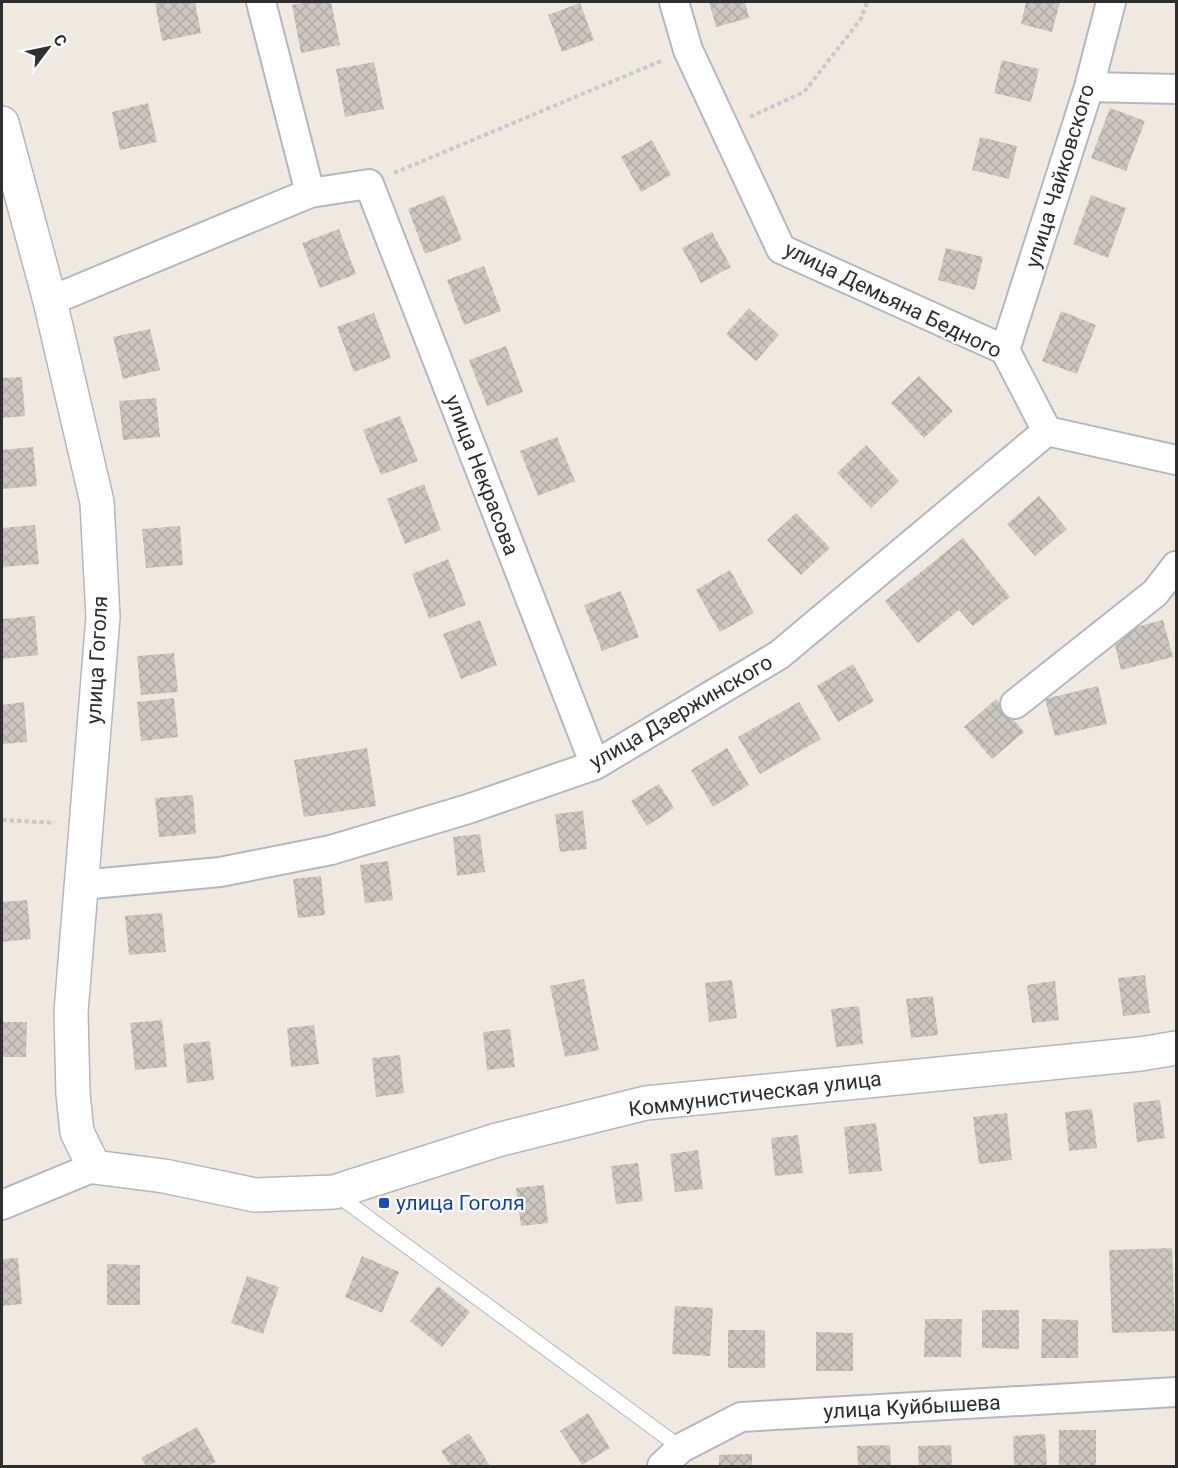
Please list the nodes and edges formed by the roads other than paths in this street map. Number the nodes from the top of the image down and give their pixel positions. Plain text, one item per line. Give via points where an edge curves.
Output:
1 (261, 2) edge
2 (674, 2) edge
3 (1111, 2) edge
4 (1089, 87) junction
5 (1176, 89) edge
6 (2, 123) edge
7 (310, 193) junction
8 (50, 301) junction
9 (1005, 350) junction
10 (1047, 431) junction
11 (1176, 460) edge
12 (1176, 566) edge
13 (1015, 704) dead end
14 (595, 765) junction
15 (81, 885) junction
16 (1176, 1048) edge
17 (94, 1167) junction
18 (334, 1192) junction
19 (2, 1205) edge
20 (1176, 1392) edge
21 (672, 1457) edge

1 - 7 street
2 - 9 street, улица Демьяна Бедного via 688,50 781,249
3 - 4 street, улица Чайковского
4 - 5 street
4 - 9 street, улица Чайковского
6 - 8 street, улица Гоголя
7 - 8 street
7 - 14 street, улица Некрасова via 369,184
8 - 15 street, улица Гоголя via 97,502 103,616
9 - 10 street, улица Демьяна Бедного
10 - 11 street
10 - 14 street, улица Дзержинского via 779,655
12 - 13 street via 1155,593
14 - 15 street, улица Дзержинского via 331,850 220,873
15 - 17 street, улица Гоголя via 71,1012 73,1094 77,1132
16 - 18 street, Коммунистическая улица via 646,1103 497,1140
17 - 18 street, Коммунистическая улица via 164,1176 255,1195
17 - 19 street
18 - 21 lane
20 - 21 street, улица Куйбышева via 741,1417

